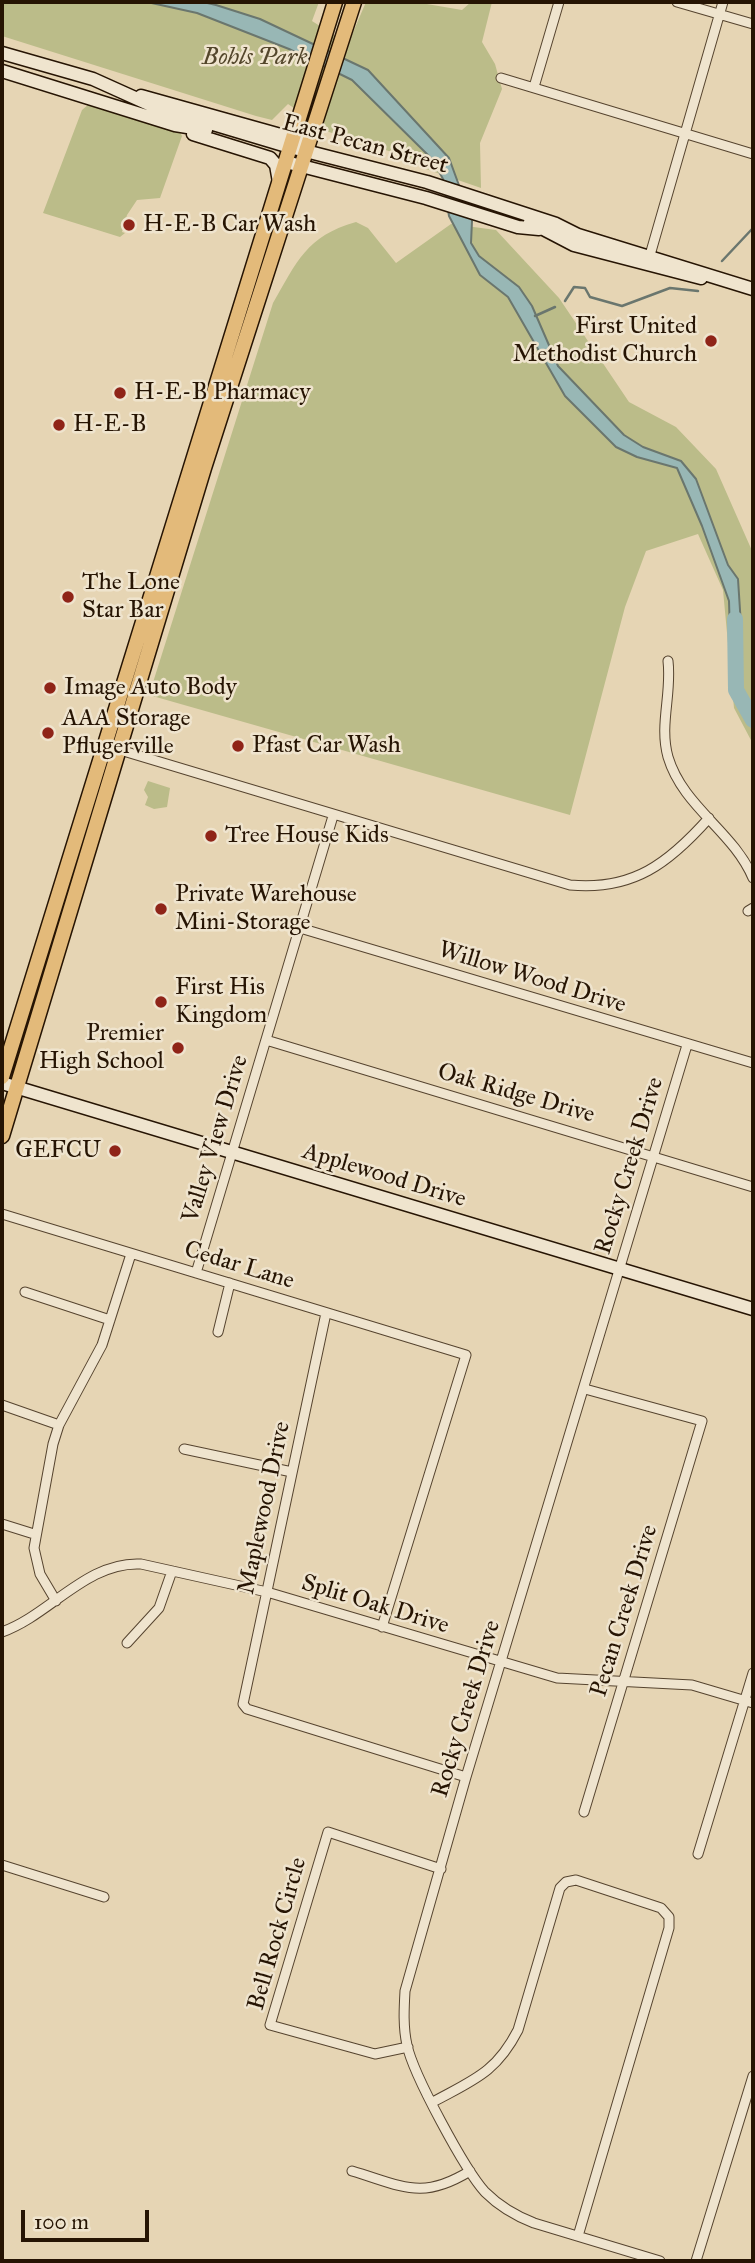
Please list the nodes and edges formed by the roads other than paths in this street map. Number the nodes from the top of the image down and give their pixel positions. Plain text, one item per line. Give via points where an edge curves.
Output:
1 (335, 2) edge
2 (354, 2) edge
3 (559, 2) edge
4 (677, 2) edge
5 (723, 2) edge
6 (720, 15) junction
7 (753, 23) edge
8 (2, 53) edge
9 (2, 60) edge
10 (2, 71) edge
11 (501, 78) dead end
12 (534, 88) junction
13 (132, 94) junction
14 (174, 125) junction
15 (685, 133) junction
16 (307, 146) junction
17 (289, 150) junction
18 (753, 154) edge
19 (331, 158) junction
20 (279, 182) junction
21 (427, 190) junction
22 (488, 208) junction
23 (544, 229) junction
24 (578, 235) junction
25 (650, 255) junction
26 (717, 279) junction
27 (753, 289) edge
28 (135, 644) junction
29 (150, 650) junction
30 (668, 662) dead end
31 (120, 750) junction
32 (333, 816) junction
33 (709, 818) junction
34 (753, 878) edge
35 (300, 928) junction
36 (266, 1040) junction
37 (687, 1045) junction
38 (753, 1063) edge
39 (2, 1077) edge
40 (9, 1085) edge
41 (2, 1136) edge
42 (233, 1152) junction
43 (654, 1155) junction
44 (753, 1187) edge
45 (2, 1214) edge
46 (131, 1254) junction
47 (619, 1269) junction
48 (195, 1273) junction
49 (230, 1283) junction
50 (25, 1292) dead end
51 (753, 1309) edge
52 (326, 1313) junction
53 (110, 1320) junction
54 (218, 1332) dead end
55 (585, 1390) junction
56 (2, 1405) edge
57 (59, 1425) junction
58 (184, 1449) dead end
59 (292, 1472) junction
60 (2, 1524) edge
61 (34, 1534) junction
62 (172, 1571) junction
63 (267, 1592) junction
64 (56, 1601) junction
65 (382, 1628) junction
66 (2, 1632) edge
67 (127, 1643) dead end
68 (500, 1663) junction
69 (753, 1674) edge
70 (623, 1681) junction
71 (749, 1701) edge
72 (466, 1777) junction
73 (584, 1812) dead end
74 (698, 1854) dead end
75 (2, 1865) edge
76 (442, 1869) junction
77 (104, 1897) dead end
78 (408, 2048) junction
79 (753, 2076) edge
80 (433, 2102) junction
81 (352, 2171) dead end
82 (470, 2171) junction
83 (578, 2236) junction
84 (660, 2261) edge
85 (696, 2261) edge

1 - 17 main road
2 - 16 main road
3 - 12 street
4 - 6 street
5 - 6 street
6 - 7 street
6 - 15 street
8 - 13 main road
9 - 13 main road via 98,89
10 - 14 main road, East Pecan Street
11 - 12 street
12 - 15 street
13 - 17 main road via 156,98
14 - 17 main road, East Pecan Street
14 - 20 main road via 270,158
15 - 18 street
15 - 25 street
16 - 17 main road, East Pecan Street
16 - 19 main road, East Pecan Street
16 - 19 main road via 317,144
16 - 21 main road, East Pecan Street
16 - 29 main road
17 - 20 main road
19 - 21 main road, East Pecan Street
20 - 28 main road
21 - 22 main road
22 - 23 main road via 531,229
22 - 24 main road via 556,224
23 - 24 main road
23 - 26 main road via 574,245 637,264
24 - 25 main road
25 - 26 main road
26 - 27 main road
28 - 29 street
28 - 39 main road
29 - 31 main road
30 - 33 street via 664,728 668,757 682,789
31 - 32 street
31 - 40 main road
32 - 33 street via 553,882 584,886 602,886 644,874 668,860
32 - 35 street, Valley View Drive
33 - 34 street via 735,845
35 - 36 street, Valley View Drive
35 - 37 street, Willow Wood Drive
36 - 42 street, Valley View Drive
36 - 43 street, Oak Ridge Drive
37 - 38 street, Willow Wood Drive
37 - 43 street, Rocky Creek Drive
40 - 41 main road
40 - 42 main road, Applewood Drive
42 - 47 main road, Applewood Drive
42 - 48 street, Valley View Drive
43 - 44 street, Oak Ridge Drive
43 - 47 street, Rocky Creek Drive
45 - 46 street, Cedar Lane
46 - 48 street, Cedar Lane
46 - 53 street
47 - 51 main road, Applewood Drive
47 - 55 street, Rocky Creek Drive
48 - 49 street, Cedar Lane
49 - 52 street, Cedar Lane
49 - 54 street
50 - 53 street
52 - 59 street, Maplewood Drive
52 - 65 street, Cedar Lane via 466,1355
53 - 57 street
55 - 68 street, Rocky Creek Drive
55 - 70 street, Pecan Creek Drive via 702,1422
56 - 57 street
57 - 61 street
58 - 59 street
59 - 63 street, Maplewood Drive
60 - 61 street
61 - 64 street via 40,1574
62 - 63 street, Split Oak Drive
62 - 64 street, Split Oak Drive via 141,1564 109,1568
62 - 67 street via 159,1608
63 - 65 street, Split Oak Drive
63 - 72 street, Maplewood Drive via 243,1704 247,1709
64 - 66 street, Split Oak Drive
65 - 68 street, Split Oak Drive
68 - 70 street, Split Oak Drive via 557,1678
68 - 72 street, Rocky Creek Drive
69 - 71 street
70 - 71 street, Split Oak Drive via 692,1685
70 - 73 street, Pecan Creek Drive
71 - 74 street
72 - 76 street, Rocky Creek Drive
75 - 77 street
76 - 78 street, Rocky Creek Drive via 405,1991
76 - 78 street, Bell Rock Circle via 328,1832 270,2025 375,2054
78 - 80 street, Rocky Creek Drive
79 - 85 street
80 - 82 street, Rocky Creek Drive
80 - 83 street via 487,2072 510,2047 560,1888 566,1882 576,1880 661,1908 669,1917 669,1928
81 - 82 street via 420,2190 448,2184
82 - 83 street, Rocky Creek Drive via 487,2193 515,2215
83 - 84 street, Rocky Creek Drive

